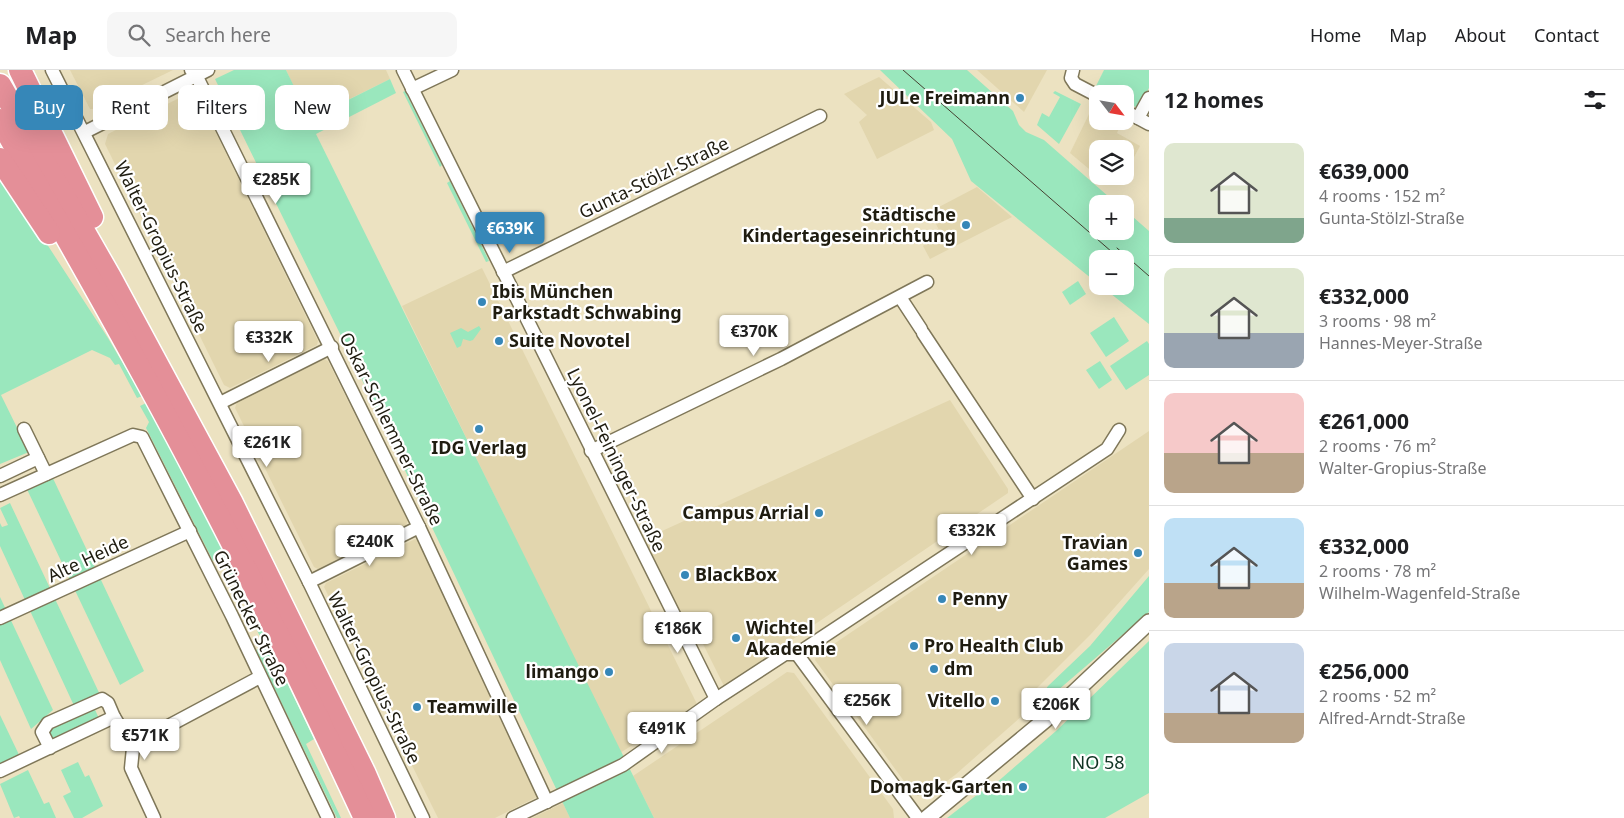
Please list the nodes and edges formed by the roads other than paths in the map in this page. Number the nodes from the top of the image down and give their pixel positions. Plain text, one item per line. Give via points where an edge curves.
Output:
1 (20, 70) edge
2 (52, 70) edge
3 (402, 70) edge
4 (452, 70) edge
5 (1073, 70) edge
6 (198, 72) edge
7 (0, 85) edge
8 (412, 89) junction
9 (1089, 91) edge
10 (1149, 98) edge
11 (820, 116) dead end
12 (0, 120) edge
13 (1144, 121) edge
14 (84, 132) junction
15 (0, 159) edge
16 (503, 272) junction
17 (102, 280) junction
18 (927, 282) dead end
19 (900, 297) junction
20 (332, 347) junction
21 (220, 404) junction
22 (24, 429) dead end
23 (1120, 430) dead end
24 (592, 451) junction
25 (38, 458) junction
26 (46, 474) junction
27 (0, 476) edge
28 (0, 495) edge
29 (1033, 499) junction
30 (419, 527) junction
31 (190, 531) junction
32 (309, 582) junction
33 (0, 618) edge
34 (1149, 622) edge
35 (797, 654) junction
36 (260, 677) junction
37 (716, 699) junction
38 (114, 717) junction
39 (50, 748) junction
40 (132, 748) junction
41 (0, 771) edge
42 (547, 802) junction
43 (154, 818) edge
44 (328, 818) edge
45 (365, 818) edge
46 (384, 818) edge
47 (423, 818) edge
48 (513, 818) edge
49 (918, 818) edge
50 (927, 818) edge

1 - 17 highway via 103,240
2 - 14 street, Walter-Gropius-Straße
3 - 8 street, Lyonel-Feininger-Straße
4 - 8 street
5 - 9 street via 1071,78 1075,84
6 - 14 street
6 - 20 street, Oskar-Schlemmer-Straße
7 - 17 highway
8 - 16 street, Lyonel-Feininger-Straße
10 - 13 street
11 - 16 street, Gunta-Stölzl-Straße
12 - 17 highway
14 - 21 street, Walter-Gropius-Straße
15 - 17 highway via 77,274
16 - 24 street, Lyonel-Feininger-Straße
17 - 45 highway
17 - 46 highway via 232,503
18 - 19 street
19 - 24 street
19 - 29 street
20 - 21 street
20 - 30 street, Oskar-Schlemmer-Straße
21 - 32 street, Walter-Gropius-Straße
22 - 25 street
23 - 29 street via 1107,450
24 - 37 street, Lyonel-Feininger-Straße
25 - 26 street
25 - 27 street
26 - 28 street
26 - 31 street, Grünecker Straße via 139,435
29 - 35 street
30 - 32 street
30 - 42 street, Oskar-Schlemmer-Straße
31 - 33 street, Alte Heide
31 - 36 street, Grünecker Straße
32 - 47 street, Walter-Gropius-Straße
34 - 50 street via 1045,720
35 - 37 street via 786,654
35 - 49 street
36 - 40 street
36 - 44 street, Grünecker Straße
37 - 42 street via 623,765
38 - 39 street
38 - 39 street via 108,703 102,699 48,723 42,732
38 - 40 street
39 - 41 street
40 - 43 street via 131,768
42 - 48 street

